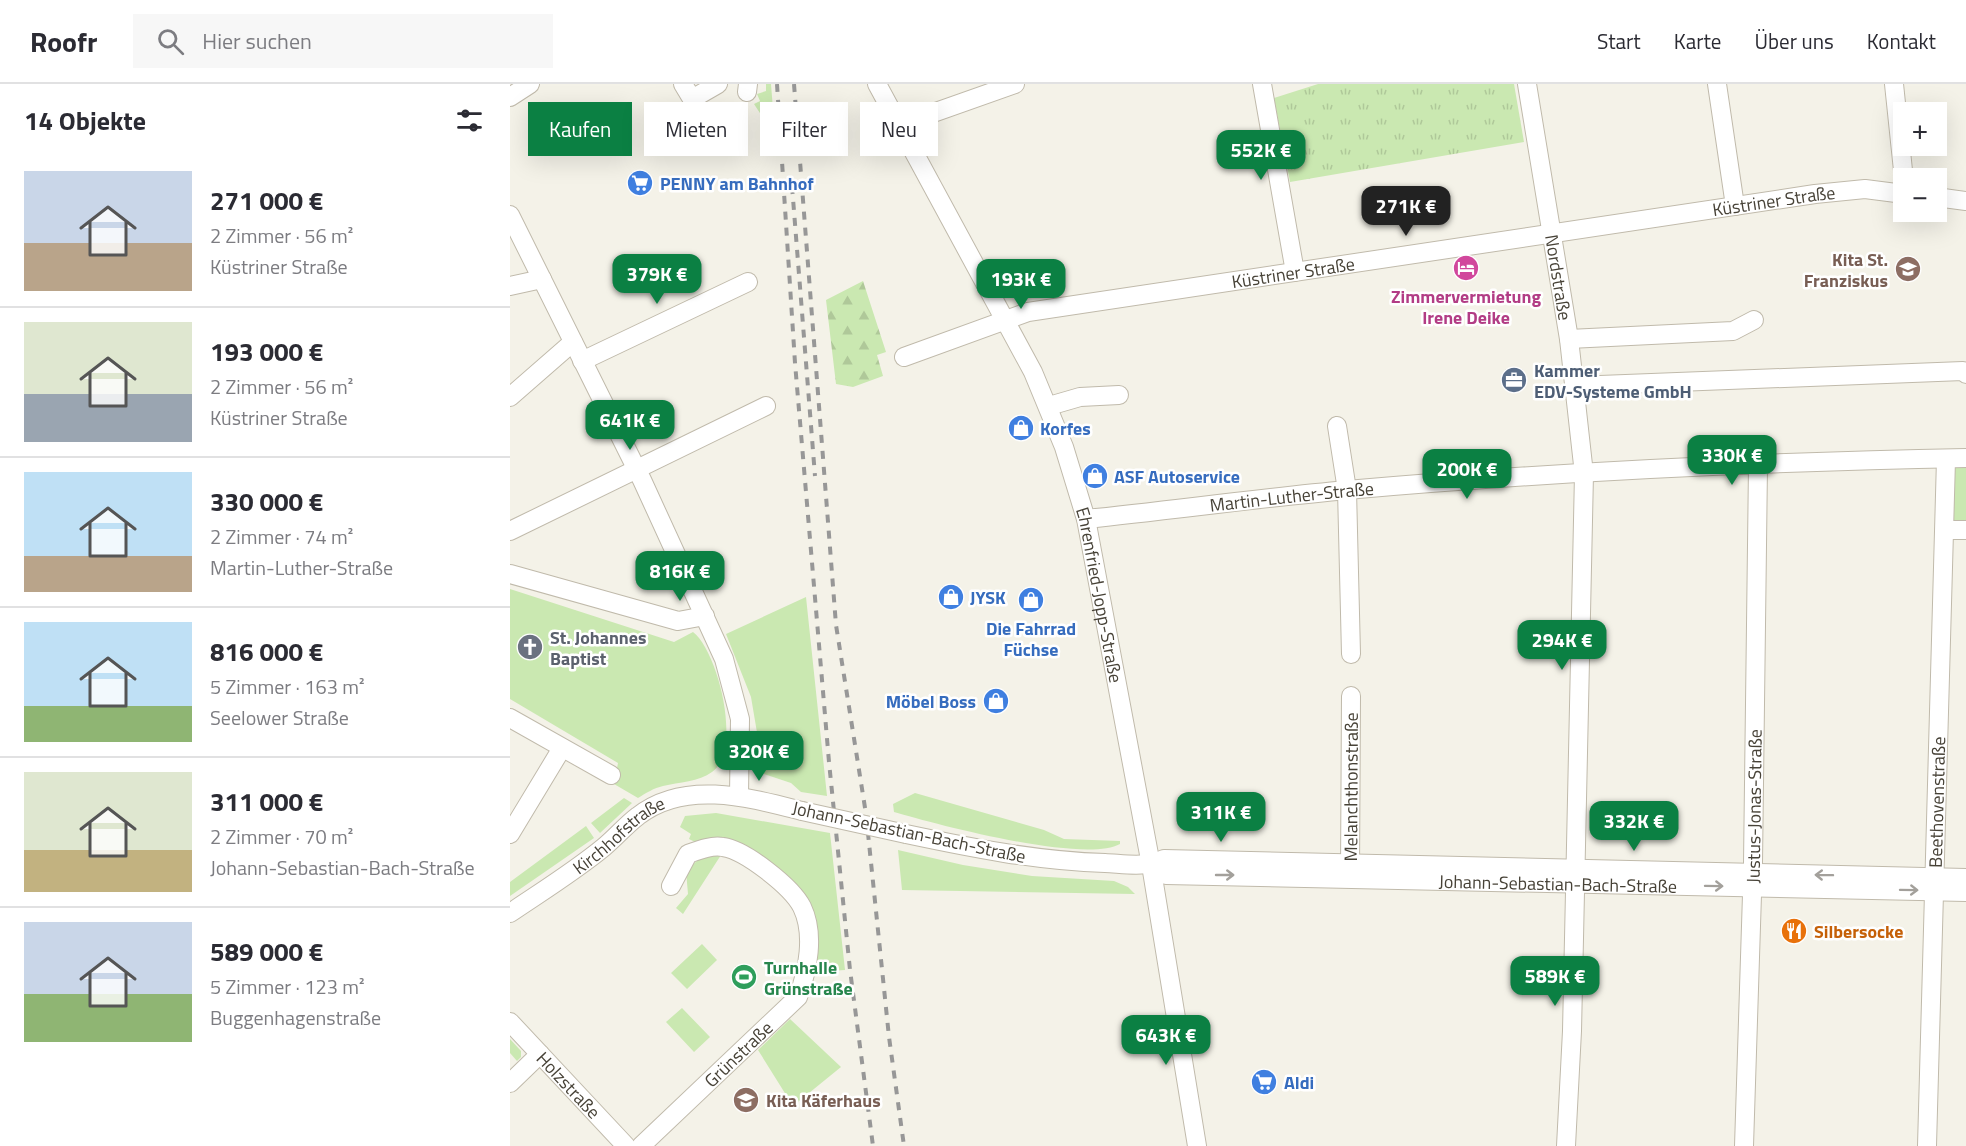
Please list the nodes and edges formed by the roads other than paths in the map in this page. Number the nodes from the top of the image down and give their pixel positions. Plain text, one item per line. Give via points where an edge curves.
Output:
1 (530, 84) edge
2 (684, 84) edge
3 (718, 84) edge
4 (877, 84) edge
5 (1016, 84) edge
6 (1262, 84) edge
7 (1527, 84) edge
8 (1718, 84) edge
9 (1894, 84) edge
10 (510, 96) edge
11 (887, 102) edge
12 (938, 111) edge
13 (916, 156) edge
14 (1903, 168) edge
15 (1893, 193) edge
16 (1947, 199) edge
17 (1966, 201) edge
18 (1735, 206) junction
19 (510, 215) edge
20 (1553, 234) junction
21 (1295, 272) junction
22 (542, 279) junction
23 (748, 282) dead end
24 (510, 286) edge
25 (1005, 319) junction
26 (1754, 320) dead end
27 (1569, 339) junction
28 (573, 342) junction
29 (904, 357) dead end
30 (582, 361) junction
31 (1966, 374) edge
32 (1574, 386) junction
33 (1119, 395) dead end
34 (510, 397) edge
35 (1048, 405) junction
36 (766, 406) dead end
37 (1337, 426) dead end
38 (1966, 458) edge
39 (1946, 459) junction
40 (1758, 466) junction
41 (636, 468) junction
42 (1584, 474) junction
43 (1347, 490) junction
44 (1086, 519) junction
45 (1945, 530) junction
46 (1966, 530) edge
47 (510, 531) edge
48 (510, 574) edge
49 (705, 616) junction
50 (1351, 654) dead end
51 (1351, 696) dead end
52 (510, 718) edge
53 (562, 748) junction
54 (611, 775) dead end
55 (740, 796) junction
56 (510, 834) edge
57 (1150, 865) junction
58 (1350, 871) junction
59 (1575, 876) junction
60 (1966, 878) edge
61 (1752, 880) junction
62 (1936, 884) junction
63 (671, 886) dead end
64 (1966, 892) edge
65 (510, 913) edge
66 (510, 1022) edge
67 (540, 1054) junction
68 (510, 1083) edge
69 (626, 1146) edge
70 (641, 1146) edge
71 (1197, 1146) edge
72 (1566, 1146) edge
73 (1744, 1146) edge
74 (1927, 1146) edge

1 - 10 street
2 - 3 street via 692,99
4 - 11 street, Ehrenfried-Jopp-Straße
5 - 12 street
6 - 21 street
7 - 20 street, Nordstraße
8 - 18 street
9 - 14 street
13 - 25 street, Ehrenfried-Jopp-Straße
15 - 18 street, Küstriner Straße via 1865,189
16 - 17 street
18 - 20 street, Küstriner Straße
19 - 22 street
20 - 21 street, Küstriner Straße
20 - 27 street, Nordstraße
21 - 25 street, Küstriner Straße via 1028,312
22 - 24 street
22 - 28 street
23 - 30 street
25 - 29 street, Küstriner Straße
25 - 35 street, Ehrenfried-Jopp-Straße
26 - 27 street via 1733,331
27 - 32 street, Nordstraße
28 - 30 street
28 - 34 street
30 - 41 street
31 - 32 street via 1962,370
32 - 42 street, Nordstraße
33 - 35 street via 1080,397
35 - 44 street, Ehrenfried-Jopp-Straße
36 - 41 street
37 - 43 street
38 - 39 street, Martin-Luther-Straße
39 - 40 street, Martin-Luther-Straße
39 - 45 street, Beethovenstraße
40 - 42 street, Martin-Luther-Straße
40 - 61 street, Justus-Jonas-Straße
41 - 47 street
41 - 49 street
42 - 43 street, Martin-Luther-Straße
42 - 59 street, Nordstraße
43 - 44 street, Martin-Luther-Straße
43 - 50 street
44 - 57 street, Ehrenfried-Jopp-Straße
45 - 46 street
45 - 62 street, Beethovenstraße
48 - 49 street via 678,621
49 - 55 street via 724,659 740,719
51 - 58 street, Melanchthonstraße
52 - 53 street
53 - 54 street
53 - 56 street
55 - 57 street, Johann-Sebastian-Bach-Straße, bridge via 1017,856
55 - 65 street, Kirchhofstraße via 684,797 640,814 604,847
57 - 58 street, Johann-Sebastian-Bach-Straße via 1166,875
57 - 71 street, Ehrenfried-Jopp-Straße
58 - 59 street, Johann-Sebastian-Bach-Straße
59 - 61 street, Johann-Sebastian-Bach-Straße
59 - 72 street, Nordstraße
60 - 62 street, Johann-Sebastian-Bach-Straße
61 - 62 street, Johann-Sebastian-Bach-Straße
61 - 73 street, Justus-Jonas-Straße
62 - 64 street, Johann-Sebastian-Bach-Straße
62 - 74 street, Beethovenstraße
63 - 70 street, Grünstraße via 688,854 705,848 724,847 759,865 788,886 803,908 807,971 798,997
66 - 67 street, Holzstraße
67 - 68 street
67 - 69 street, Holzstraße

